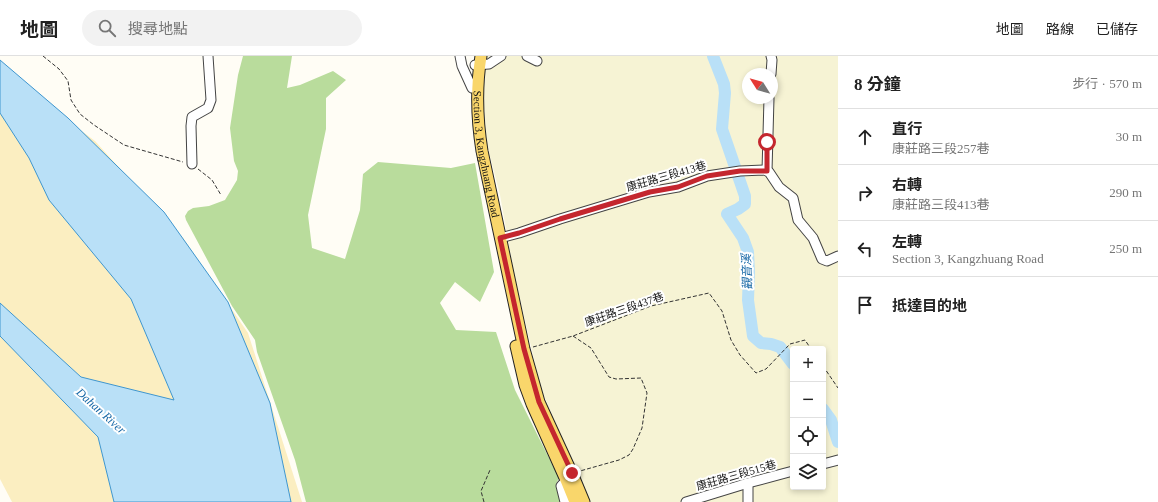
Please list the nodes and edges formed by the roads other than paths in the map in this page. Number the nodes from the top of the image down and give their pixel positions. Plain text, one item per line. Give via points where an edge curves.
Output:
1 (208, 56) edge
2 (460, 56) edge
3 (501, 56) edge
4 (527, 56) edge
5 (771, 56) edge
6 (478, 61) edge
7 (537, 61) dead end
8 (771, 68) edge
9 (472, 88) junction
10 (769, 104) edge
11 (192, 164) road end
12 (767, 171) junction
13 (500, 238) junction
14 (838, 256) edge
15 (838, 460) edge
16 (826, 463) edge
17 (790, 472) edge
18 (569, 477) junction
19 (748, 483) junction
20 (565, 502) edge
21 (575, 502) edge
22 (584, 502) edge
23 (686, 502) edge
24 (748, 502) edge

1 - 11 street via 211,100 208,108 192,117
2 - 9 street
3 - 6 street via 488,64
4 - 7 street
5 - 8 street
6 - 9 main road, Section 3, Kangzhuang Road
6 - 13 main road, Section 3, Kangzhuang Road via 478,129
9 - 18 main road, Section 3, Kangzhuang Road via 474,138 525,385
10 - 12 street
12 - 13 street, 康莊路三段413巷 via 740,171 707,176 678,187 650,192
12 - 14 street via 793,198 798,220 813,238 822,259 826,261
13 - 18 main road, Section 3, Kangzhuang Road via 524,349 539,402
15 - 16 street
17 - 19 street, 康莊路三段515巷
18 - 20 street via 561,486
18 - 21 main road, Section 3, Kangzhuang Road
18 - 22 main road, Section 3, Kangzhuang Road
19 - 23 street, 康莊路三段515巷
19 - 24 street

